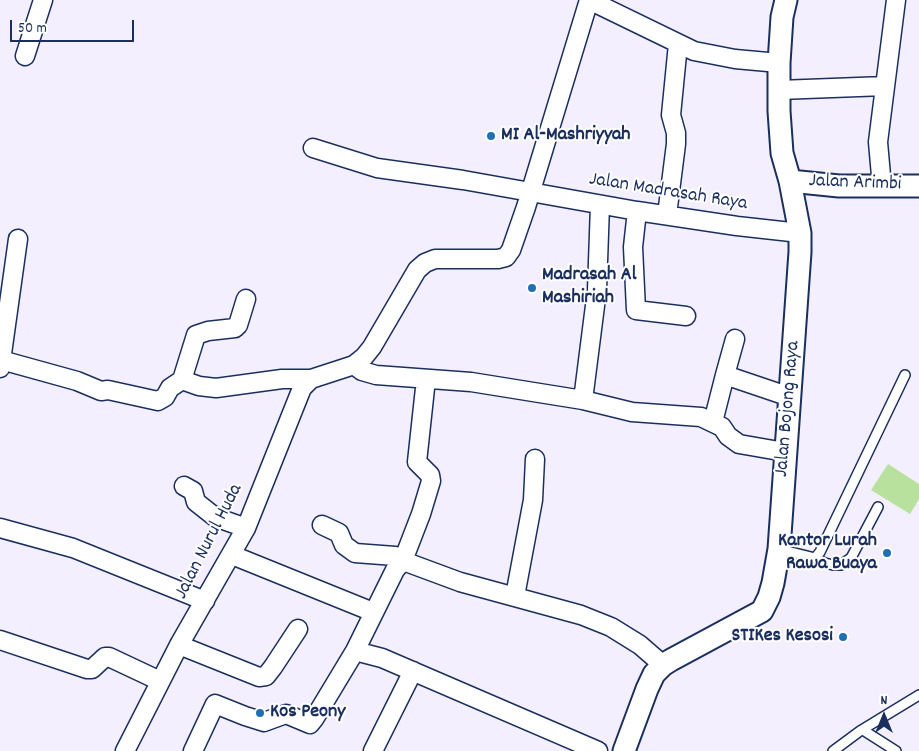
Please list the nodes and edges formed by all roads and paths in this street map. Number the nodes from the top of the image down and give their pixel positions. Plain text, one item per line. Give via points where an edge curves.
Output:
1 (43, 0) edge
2 (589, 0) edge
3 (786, 0) edge
4 (896, 0) edge
5 (678, 44) junction
6 (25, 56) dead end
7 (779, 63) junction
8 (885, 86) junction
9 (779, 90) junction
10 (313, 148) dead end
11 (790, 182) junction
12 (919, 186) edge
13 (882, 187) junction
14 (531, 193) junction
15 (600, 205) junction
16 (637, 211) junction
17 (667, 215) junction
18 (800, 233) junction
19 (18, 239) dead end
20 (246, 300) dead end
21 (686, 316) dead end
22 (4, 318) edge
23 (735, 339) dead end
24 (1, 364) edge
25 (348, 367) junction
26 (725, 375) junction
27 (905, 375) dead end
28 (311, 379) junction
29 (426, 379) junction
30 (182, 380) junction
31 (790, 397) junction
32 (583, 400) junction
33 (713, 422) junction
34 (785, 452) junction
35 (535, 459) dead end
36 (184, 486) dead end
37 (878, 507) dead end
38 (322, 525) dead end
39 (0, 528) edge
40 (246, 528) junction
41 (779, 549) junction
42 (232, 555) junction
43 (815, 558) junction
44 (405, 560) junction
45 (515, 596) junction
46 (205, 601) junction
47 (373, 612) junction
48 (298, 629) dead end
49 (0, 640) edge
50 (179, 645) junction
51 (355, 651) junction
52 (663, 665) junction
53 (413, 671) junction
54 (160, 681) junction
55 (919, 695) edge
56 (863, 730) junction
57 (125, 751) edge
58 (193, 751) edge
59 (373, 751) edge
60 (598, 751) edge
61 (624, 751) edge
62 (832, 751) edge
63 (896, 751) edge

1 - 6 street
2 - 5 street
2 - 14 street
3 - 7 street, Jalan Bojong Raya
4 - 8 street
5 - 7 street via 715,56
5 - 17 street via 671,115 676,138
7 - 9 street, Jalan Bojong Raya
8 - 9 street
8 - 13 street via 878,142
9 - 11 street, Jalan Bojong Raya via 782,152
10 - 14 street, Jalan Madrasah Raya via 377,168
11 - 13 street, Jalan Arimbi
11 - 18 street, Jalan Bojong Raya
12 - 13 street, Jalan Arimbi
14 - 15 street, Jalan Madrasah Raya
14 - 25 street via 515,241 506,257 435,259 425,263 417,270 364,358
15 - 16 street, Jalan Madrasah Raya
15 - 32 street via 597,290
16 - 17 street, Jalan Madrasah Raya
16 - 21 street via 633,247 636,310
17 - 18 street, Jalan Madrasah Raya
18 - 31 street, Jalan Bojong Raya
19 - 22 street
20 - 30 street via 235,328 208,330 196,335
22 - 24 street
23 - 26 street
24 - 30 street via 77,381 101,391 158,401
25 - 28 street
25 - 29 street via 376,375
26 - 31 street
26 - 33 street
27 - 43 lane
28 - 30 street via 282,379 216,388
28 - 40 street, Jalan Nurul Huda via 297,398
29 - 32 street via 471,382
29 - 44 street via 417,462 431,481
31 - 34 street, Jalan Bojong Raya
32 - 33 street via 632,412 701,417
33 - 34 street via 722,426 728,436 739,444
34 - 41 street, Jalan Bojong Raya
35 - 45 street via 533,500
36 - 40 street via 192,491 196,502 215,517
37 - 43 lane via 851,558 841,565 833,565
38 - 44 street via 339,533 344,545 356,552
39 - 46 street via 73,548
40 - 42 street, Jalan Nurul Huda
41 - 43 lane
41 - 52 street, Jalan Bojong Raya via 769,597 762,611
42 - 46 street, Jalan Nurul Huda
42 - 47 street
44 - 45 street via 460,582
44 - 47 street via 395,570
45 - 52 street via 611,627 640,645
46 - 50 street, Jalan Nurul Huda
47 - 51 street
48 - 50 street via 274,667 266,676 259,677
49 - 54 street via 87,669 109,657
50 - 54 street, Jalan Nurul Huda
51 - 53 street
51 - 58 street via 310,724 286,714 264,722 215,704
52 - 61 street, Jalan Bojong Raya via 647,689
53 - 59 street
53 - 60 street
54 - 57 street, Jalan Nurul Huda
55 - 56 lane
56 - 62 lane
56 - 63 lane

